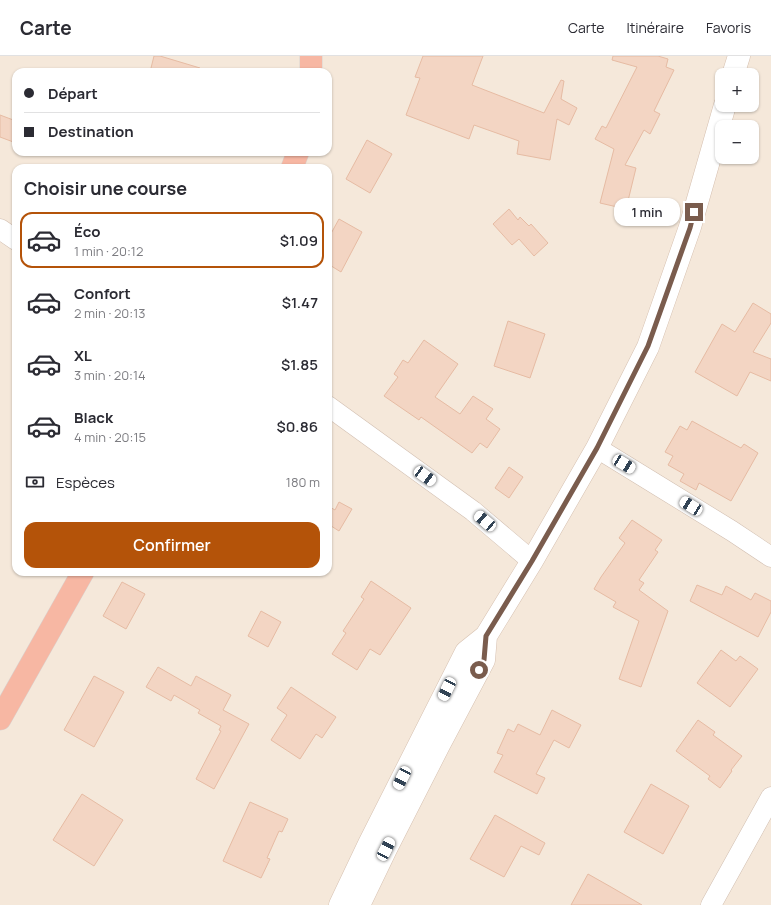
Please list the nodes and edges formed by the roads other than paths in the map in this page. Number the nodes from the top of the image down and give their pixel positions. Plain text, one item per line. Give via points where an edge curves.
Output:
1 (311, 56) edge
2 (738, 56) edge
3 (312, 68) edge
4 (735, 68) edge
5 (723, 112) edge
6 (0, 229) edge
7 (12, 237) edge
8 (332, 409) edge
9 (597, 448) junction
10 (771, 557) edge
11 (532, 561) junction
12 (81, 576) edge
13 (0, 719) edge
14 (771, 798) edge
15 (378, 846) junction
16 (340, 905) edge
17 (359, 905) edge
18 (710, 905) edge

1 - 3 highway
2 - 4 street
5 - 9 street via 690,228 648,346
6 - 7 street
8 - 11 street via 473,511
9 - 10 street
9 - 11 street
11 - 15 street via 486,636 466,652 431,741
12 - 13 highway
14 - 18 street
15 - 16 street
15 - 17 street

